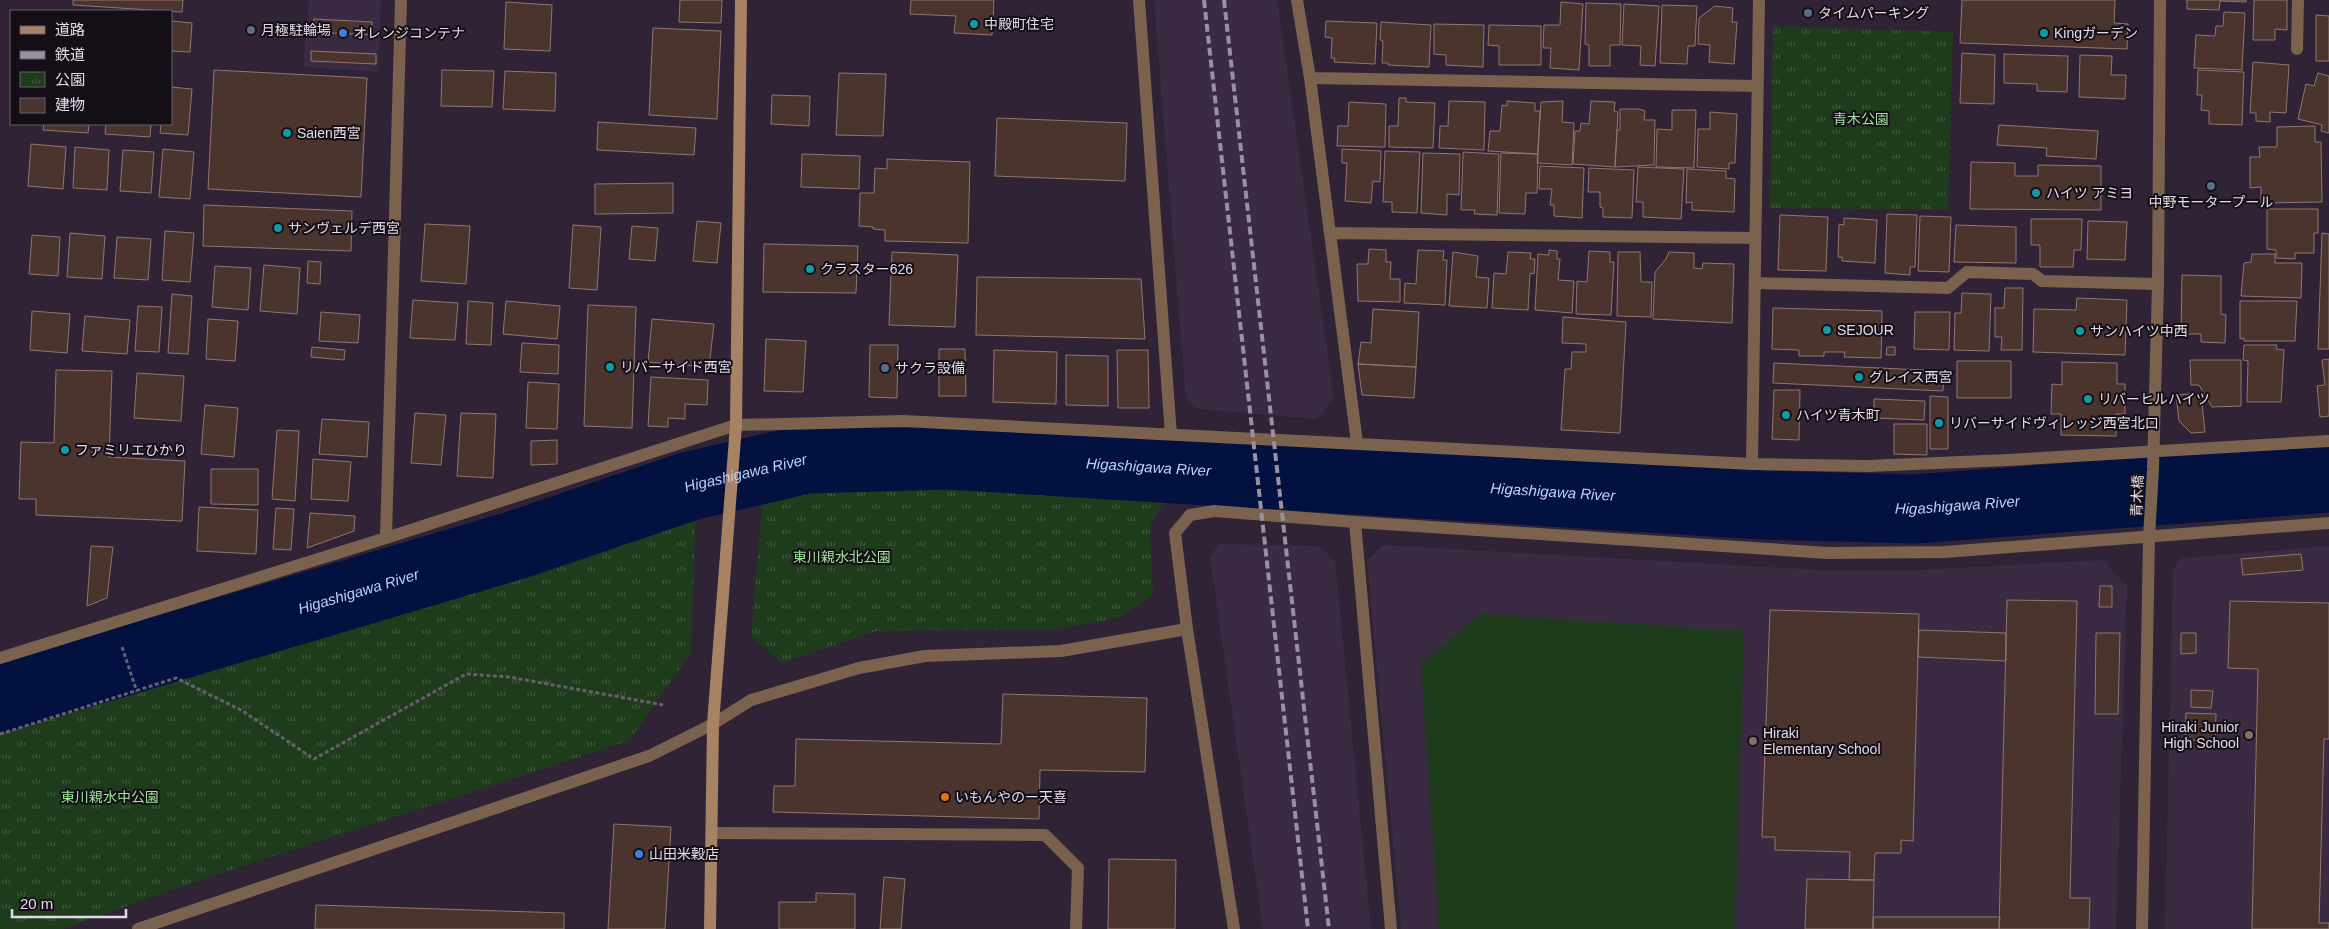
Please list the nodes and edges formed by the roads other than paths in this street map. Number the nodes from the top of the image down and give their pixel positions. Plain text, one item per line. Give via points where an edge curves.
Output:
1 (401, 0) edge
2 (740, 0) edge
3 (1138, 0) edge
4 (1297, 0) edge
5 (1759, 0) edge
6 (2160, 0) edge
7 (2298, 0) edge
8 (2297, 49) dead end
9 (1310, 78) junction
10 (1758, 86) junction
11 (1330, 233) junction
12 (1755, 238) junction
13 (1755, 283) junction
14 (2158, 284) junction
15 (736, 425) junction
16 (1171, 435) junction
17 (2329, 440) edge
18 (1357, 442) junction
19 (2153, 451) junction
20 (1752, 464) junction
21 (1355, 522) junction
22 (2329, 523) edge
23 (2150, 531) junction
24 (386, 538) junction
25 (1187, 629) junction
26 (0, 658) edge
27 (714, 724) junction
28 (712, 833) junction
29 (169, 924) edge
30 (138, 929) edge
31 (710, 929) edge
32 (1076, 929) edge
33 (1234, 929) edge
34 (1391, 929) edge
35 (2142, 929) edge

1 - 24 street
2 - 15 street
3 - 16 street
4 - 9 street
5 - 10 street
6 - 14 street, 青木橋
7 - 8 street
9 - 10 street
9 - 11 street
10 - 12 street
11 - 12 street
11 - 18 street
12 - 13 street
13 - 14 street via 1948,288 1967,272 2033,274 2042,281
13 - 20 street
14 - 19 street, 青木橋
15 - 16 street via 903,421
15 - 24 street
15 - 27 street
16 - 18 street
17 - 19 street
18 - 20 street
19 - 20 street via 1867,466
19 - 23 street, 青木橋
21 - 23 street via 1828,553 1944,552
21 - 25 street via 1214,511 1190,514 1175,533
21 - 34 street
22 - 23 street
23 - 35 street, 青木橋
24 - 26 street
25 - 27 street via 1061,651 925,656 859,668 751,700
25 - 33 street
27 - 28 street
27 - 29 street via 649,756
28 - 31 street
28 - 32 street via 1045,835 1078,868
29 - 30 street

